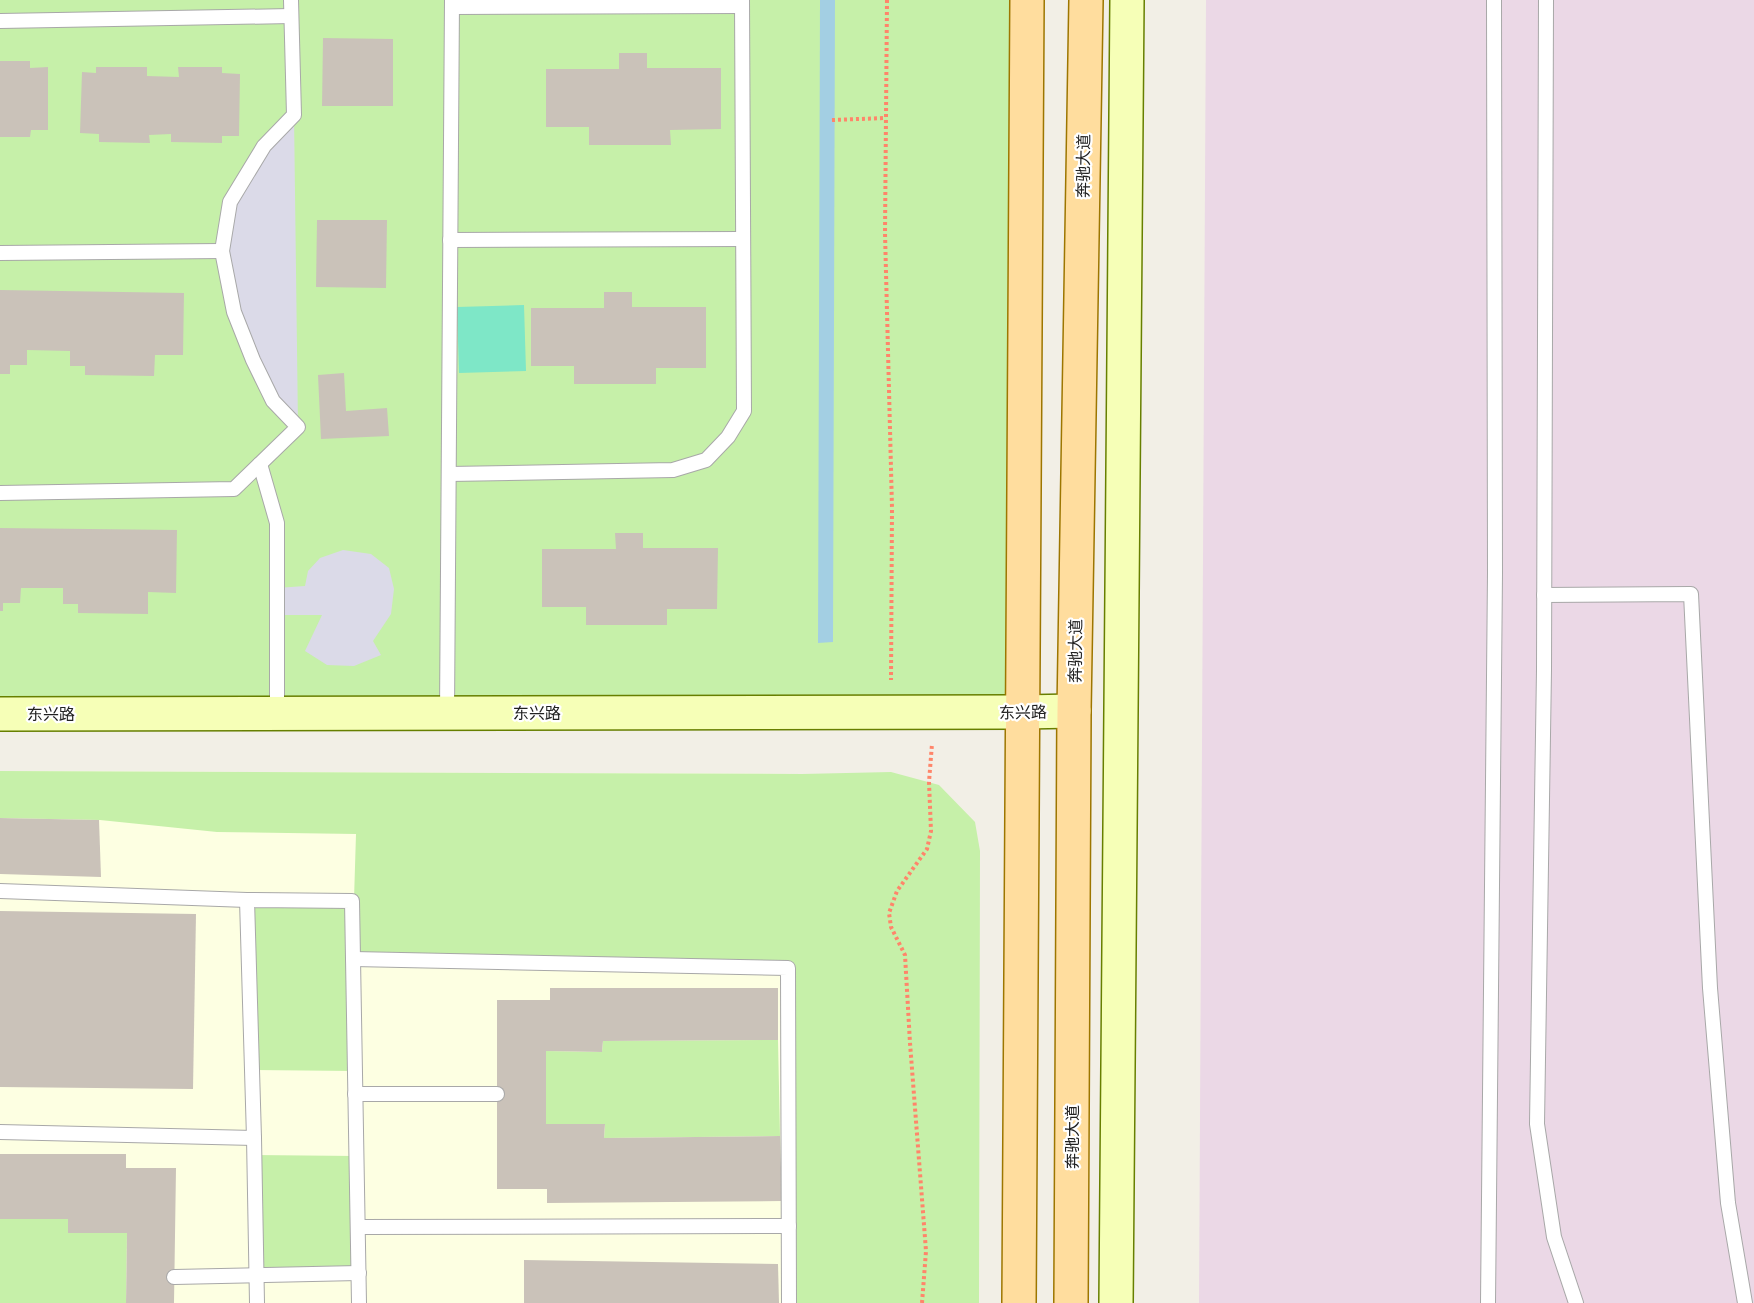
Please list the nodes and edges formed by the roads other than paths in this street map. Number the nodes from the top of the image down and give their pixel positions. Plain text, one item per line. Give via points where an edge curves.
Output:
1 (291, 0) edge
2 (1027, 0) edge
3 (1086, 0) edge
4 (1127, 0) edge
5 (1494, 0) edge
6 (1546, 0) edge
7 (452, 3) edge
8 (742, 3) edge
9 (291, 16) junction
10 (0, 21) edge
11 (743, 239) junction
12 (450, 240) junction
13 (222, 251) junction
14 (0, 253) edge
15 (260, 464) junction
16 (449, 474) junction
17 (0, 493) edge
18 (1545, 596) junction
19 (1074, 711) junction
20 (1023, 712) junction
21 (447, 713) junction
22 (0, 714) edge
23 (277, 714) junction
24 (0, 891) edge
25 (247, 900) junction
26 (353, 959) junction
27 (1072, 1074) junction
28 (1118, 1075) junction
29 (355, 1094) junction
30 (497, 1094) dead end
31 (0, 1132) edge
32 (254, 1138) junction
33 (789, 1226) junction
34 (358, 1227) junction
35 (359, 1273) junction
36 (256, 1275) junction
37 (174, 1277) dead end
38 (257, 1303) edge
39 (359, 1303) edge
40 (789, 1303) edge
41 (1019, 1303) edge
42 (1071, 1303) edge
43 (1116, 1303) edge
44 (1488, 1303) edge
45 (1576, 1303) edge
46 (1744, 1303) edge

1 - 9 lane
2 - 20 main road
3 - 19 main road, 奔驰大道
4 - 28 street
5 - 44 lane via 1495,585
6 - 18 lane
7 - 8 lane
7 - 12 lane
8 - 11 lane
9 - 10 lane
9 - 13 lane via 294,115 264,146 230,202
11 - 12 lane
11 - 16 lane via 744,411 728,437 706,460 673,470
12 - 16 lane
13 - 14 lane
13 - 15 lane via 234,312 253,360 273,401 298,427
15 - 17 lane via 234,489
15 - 23 lane via 277,523
16 - 21 lane
18 - 45 lane via 1537,1124 1554,1237
18 - 46 lane via 1691,594 1710,988 1728,1203
19 - 20 street, 东兴路
19 - 27 main road, 奔驰大道
20 - 21 street, 东兴路
20 - 41 main road
21 - 23 street, 东兴路
22 - 23 street, 东兴路
24 - 25 lane
25 - 26 lane via 352,902
25 - 32 lane
26 - 29 lane
26 - 33 lane via 788,968
27 - 28 street
27 - 42 main road, 奔驰大道
28 - 43 street
29 - 30 lane
29 - 34 lane
31 - 32 lane
32 - 36 lane
33 - 34 lane
33 - 40 lane
34 - 35 lane
35 - 36 lane
35 - 39 lane
36 - 37 lane
36 - 38 lane

